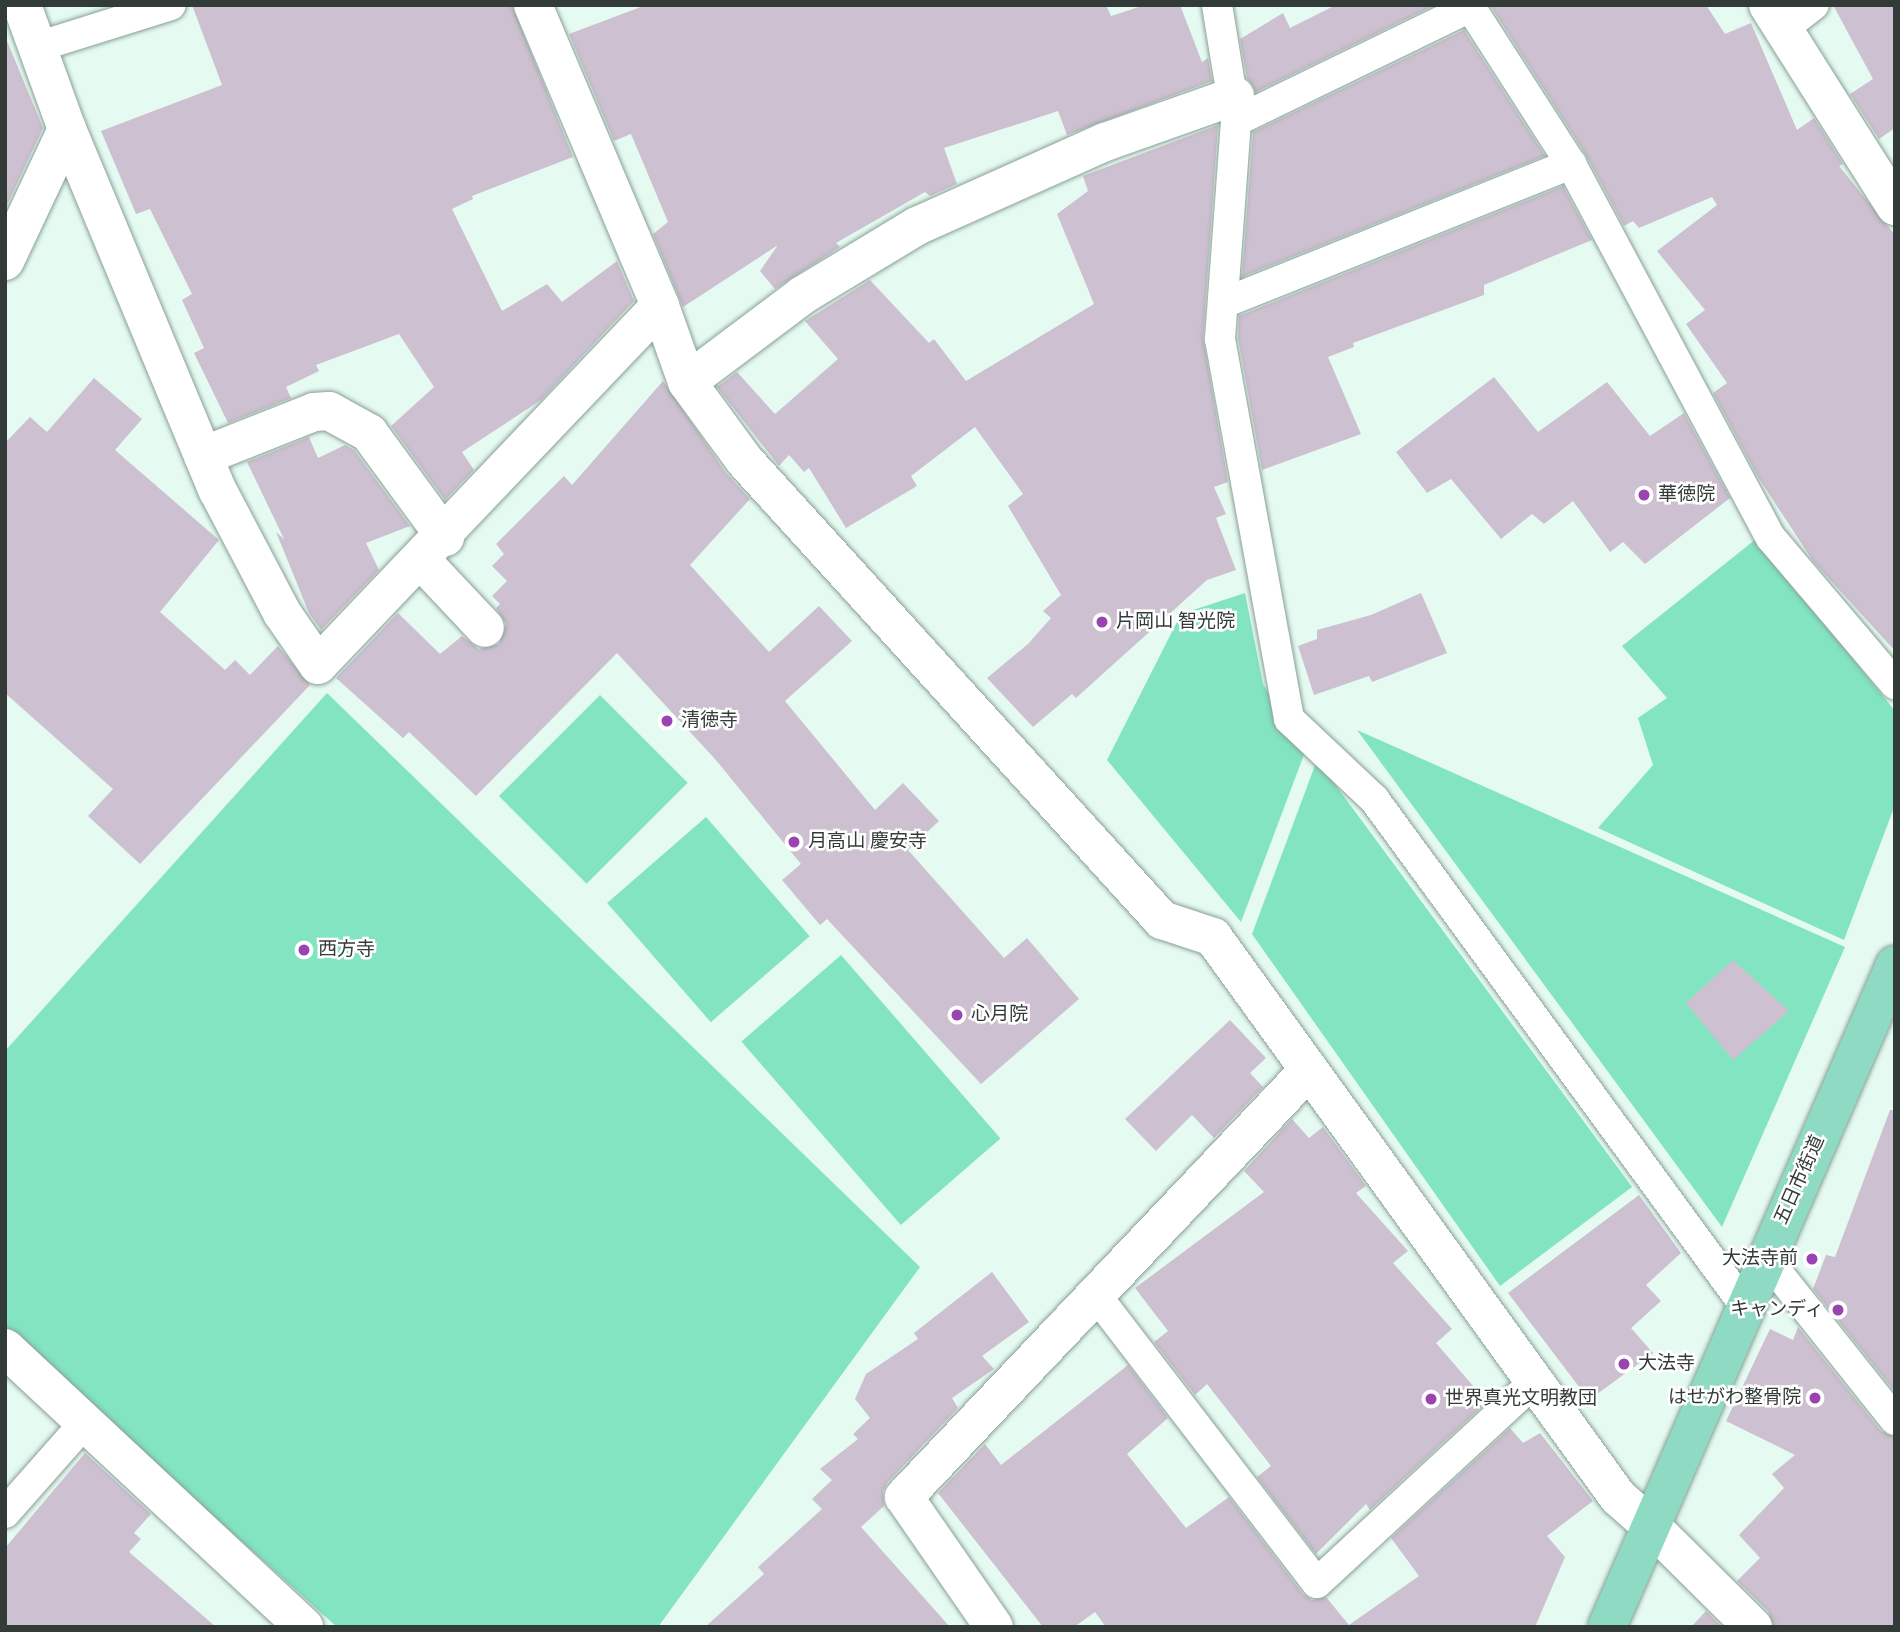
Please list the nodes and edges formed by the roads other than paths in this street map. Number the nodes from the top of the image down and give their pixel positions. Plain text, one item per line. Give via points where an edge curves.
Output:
1 (22, 5) edge
2 (171, 5) edge
3 (533, 5) edge
4 (1217, 5) edge
5 (1814, 5) edge
6 (1469, 6) edge
7 (1776, 17) edge
8 (37, 47) junction
9 (1236, 108) junction
10 (67, 129) junction
11 (1571, 164) junction
12 (1895, 206) edge
13 (5, 261) edge
14 (1226, 302) junction
15 (660, 306) junction
16 (687, 382) junction
17 (203, 456) junction
18 (433, 549) junction
19 (485, 628) dead end
20 (1895, 684) edge
21 (1894, 968) edge
22 (1308, 1071) junction
23 (1766, 1258) junction
24 (1095, 1294) junction
25 (1748, 1310) junction
26 (5, 1348) edge
27 (1534, 1382) junction
28 (1895, 1420) edge
29 (86, 1421) junction
30 (5, 1513) edge
31 (1652, 1527) junction
32 (304, 1627) edge
33 (994, 1627) edge
34 (1606, 1627) edge
35 (1753, 1627) edge

1 - 8 street
2 - 8 lane
3 - 15 street
4 - 9 lane
5 - 7 lane
6 - 9 lane
6 - 11 lane
7 - 12 street
8 - 10 street
9 - 14 lane
9 - 16 street via 1105,142 917,226 803,295
10 - 13 street
10 - 17 street
11 - 14 lane
11 - 20 lane via 1771,538
14 - 25 lane via 1220,340 1289,719 1374,799
15 - 16 street
15 - 18 street
16 - 22 street via 744,460 1162,920 1213,937
17 - 18 street via 314,412 329,411 369,433
17 - 18 street via 282,613 318,666
18 - 19 street
21 - 23 main road, 五日市街道
22 - 24 street
22 - 27 street
23 - 25 main road, 五日市街道
23 - 28 lane
24 - 27 lane via 1317,1583
24 - 33 street via 904,1497
25 - 31 main road, 五日市街道
26 - 29 street
27 - 31 street via 1618,1497
29 - 30 lane
29 - 32 street
31 - 34 main road, 五日市街道
31 - 35 street

